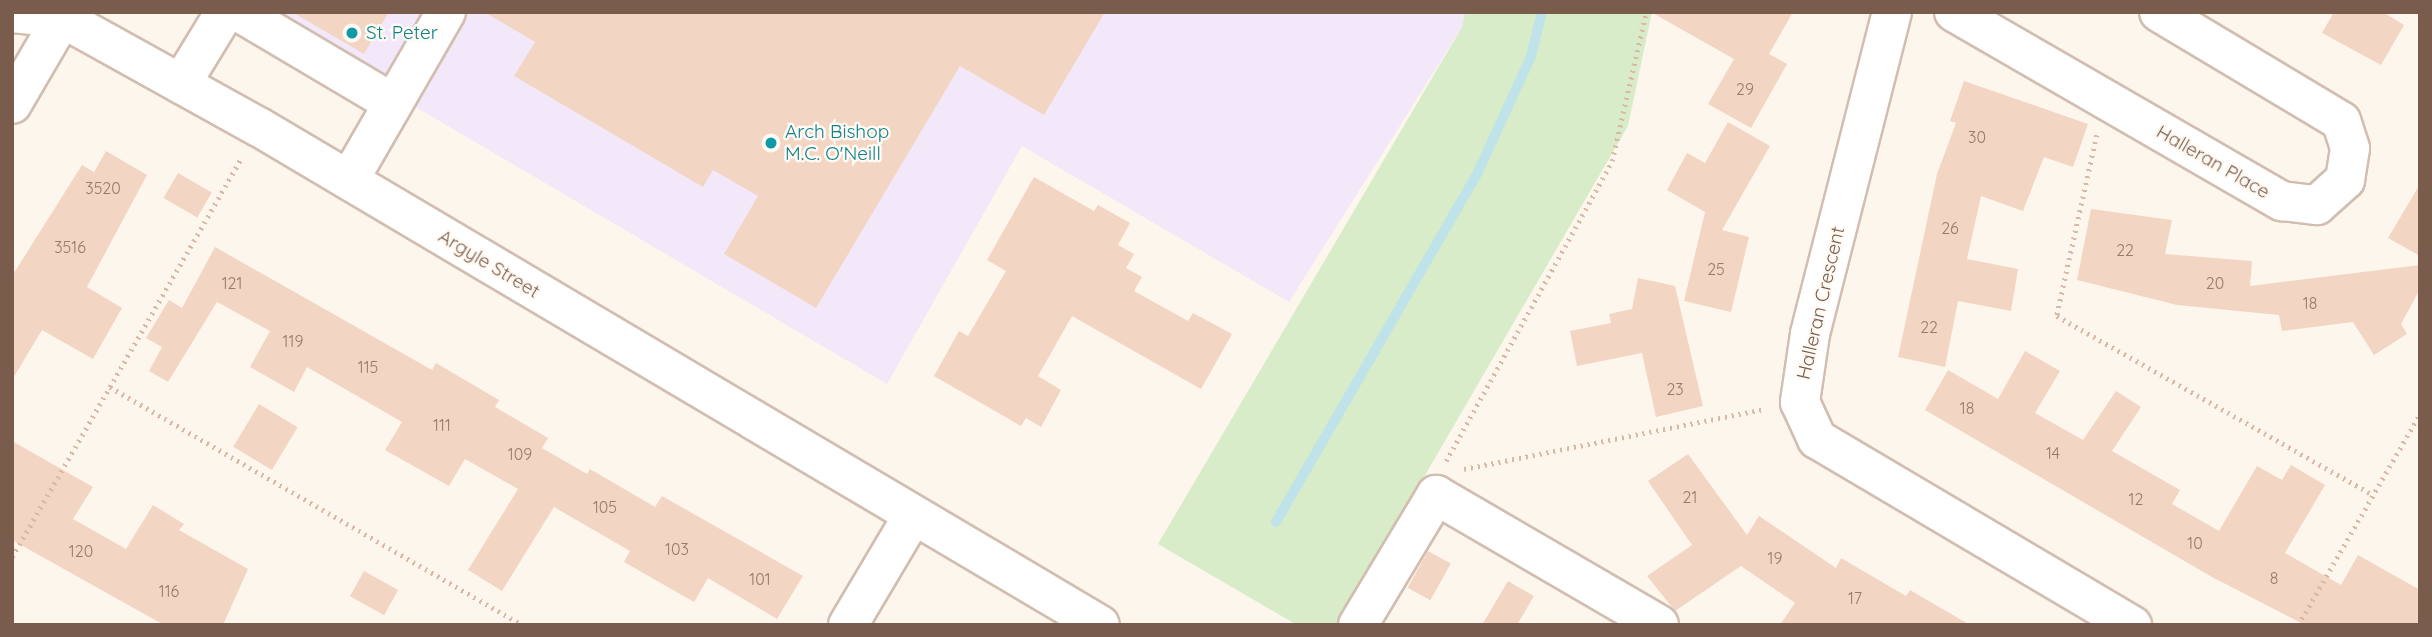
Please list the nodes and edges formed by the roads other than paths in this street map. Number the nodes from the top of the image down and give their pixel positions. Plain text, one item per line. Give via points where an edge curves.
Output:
1 (225, 12) edge
2 (239, 12) edge
3 (446, 12) edge
4 (1892, 12) edge
5 (1954, 12) edge
6 (2159, 12) edge
7 (12, 13) edge
8 (60, 15) edge
9 (181, 84) junction
10 (393, 103) junction
11 (12, 104) edge
12 (349, 180) junction
13 (912, 517) junction
14 (848, 625) edge
15 (1100, 625) edge
16 (1358, 625) edge
17 (1659, 625) edge
18 (2132, 625) edge

1 - 9 street
2 - 10 street
3 - 10 street
4 - 18 street, Halleran Crescent via 1810,334 1800,402 1817,439
5 - 6 street, Halleran Place via 2282,201 2317,205 2345,180 2350,148 2341,121
7 - 8 street, Argyle Street
8 - 9 street, Argyle Street
8 - 11 street
9 - 12 street, Argyle Street
10 - 12 street
12 - 13 street, Argyle Street
13 - 14 street
13 - 15 street, Argyle Street
16 - 17 street via 1436,495

